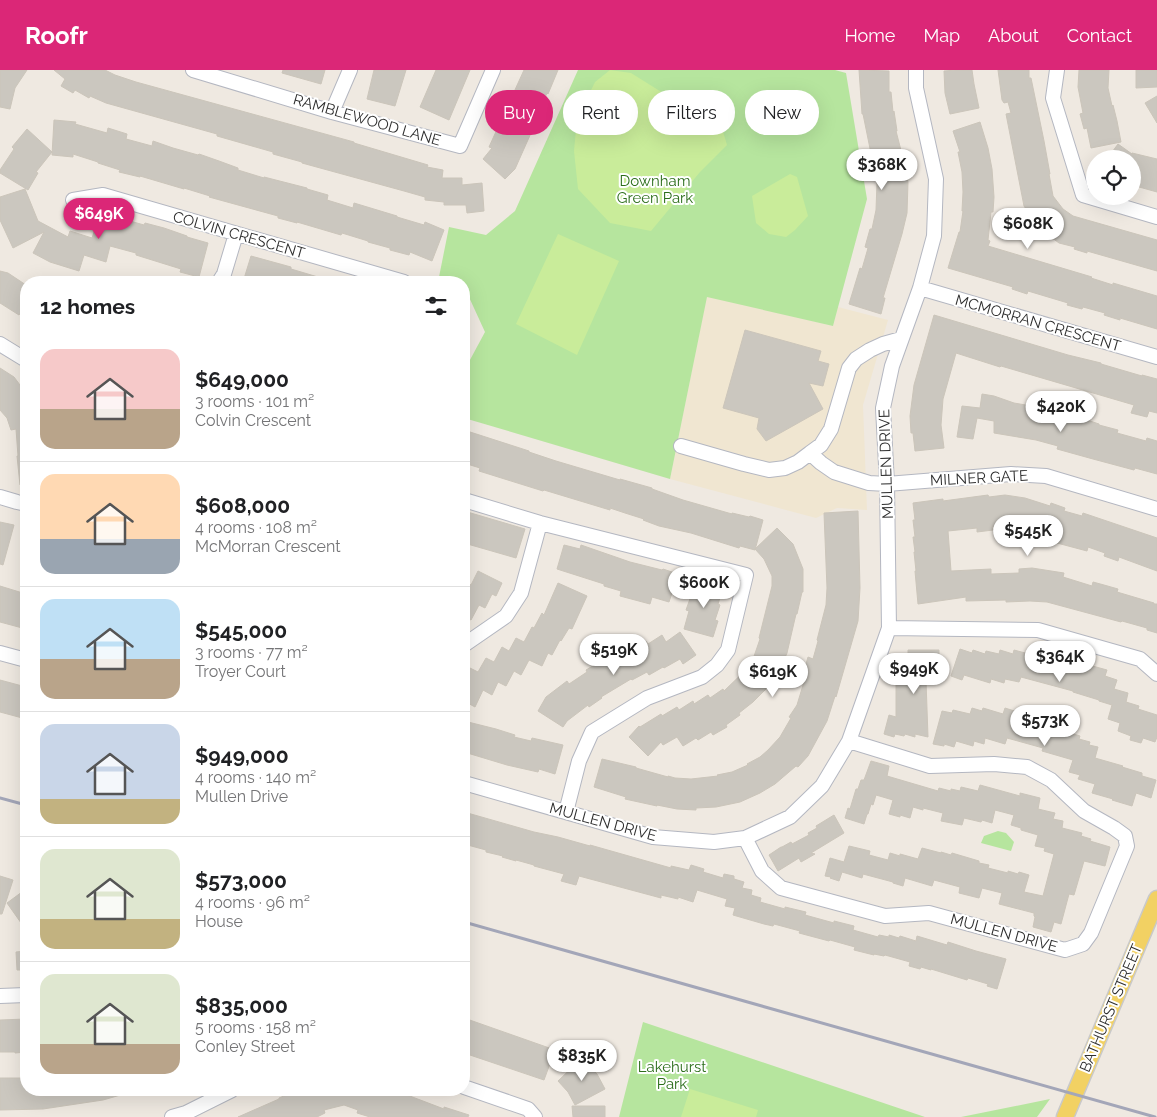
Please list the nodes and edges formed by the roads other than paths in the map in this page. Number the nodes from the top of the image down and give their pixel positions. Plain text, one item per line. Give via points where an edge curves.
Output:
1 (193, 70) edge
2 (350, 70) edge
3 (493, 70) edge
4 (916, 70) edge
5 (1057, 70) edge
6 (210, 72) edge
7 (332, 112) junction
8 (73, 200) dead end
9 (1157, 217) edge
10 (236, 234) junction
11 (223, 276) edge
12 (383, 276) edge
13 (920, 288) junction
14 (902, 340) junction
15 (0, 344) edge
16 (20, 356) edge
17 (1157, 357) edge
18 (681, 446) dead end
19 (810, 453) junction
20 (887, 484) junction
21 (0, 497) edge
22 (20, 502) edge
23 (470, 502) edge
24 (1157, 509) edge
25 (540, 523) junction
26 (889, 628) junction
27 (470, 641) edge
28 (0, 653) edge
29 (20, 658) edge
30 (1157, 674) edge
31 (849, 741) junction
32 (470, 785) edge
33 (566, 812) junction
34 (745, 838) junction
35 (1157, 898) edge
36 (20, 995) edge
37 (0, 996) edge
38 (470, 1089) edge
39 (220, 1096) edge
40 (172, 1117) edge
41 (535, 1117) edge
42 (1065, 1117) edge

1 - 6 street, RAMBLEWOOD LANE
2 - 7 street
3 - 7 street, RAMBLEWOOD LANE via 460,146
4 - 13 street, MULLEN DRIVE via 916,88 936,179 934,236
5 - 9 street via 1053,98 1084,195
6 - 7 street, RAMBLEWOOD LANE
8 - 10 street, COLVIN CRESCENT via 103,195
10 - 11 street
10 - 12 street, COLVIN CRESCENT
13 - 14 street, MULLEN DRIVE
13 - 17 street, MCMORRAN CRESCENT
14 - 19 street via 882,344 856,359 849,368 831,429
14 - 20 street, MULLEN DRIVE via 892,366 883,408
15 - 16 street
18 - 19 street via 769,470 785,468
19 - 20 street, MILNER GATE via 834,472
20 - 24 street, MILNER GATE via 1011,474 1046,476
20 - 26 street, MULLEN DRIVE
21 - 22 street
23 - 25 street
25 - 27 street via 521,593 506,616
25 - 33 street via 746,575 728,650 717,665 702,677 647,698 592,732 579,761
26 - 30 street via 1038,630 1140,659
26 - 31 street, MULLEN DRIVE
28 - 29 street
31 - 34 street, MULLEN DRIVE via 822,786 790,817
31 - 34 street, MULLEN DRIVE via 930,766 994,764 1026,767 1051,780 1084,811 1125,836 1127,846 1091,933 1082,944 1065,950 929,913 885,916 781,888 762,871
32 - 33 street, MULLEN DRIVE
33 - 34 street, MULLEN DRIVE via 653,837 714,842
35 - 42 main road, BATHURST STREET
36 - 37 street
38 - 41 street via 528,1109
39 - 40 street

